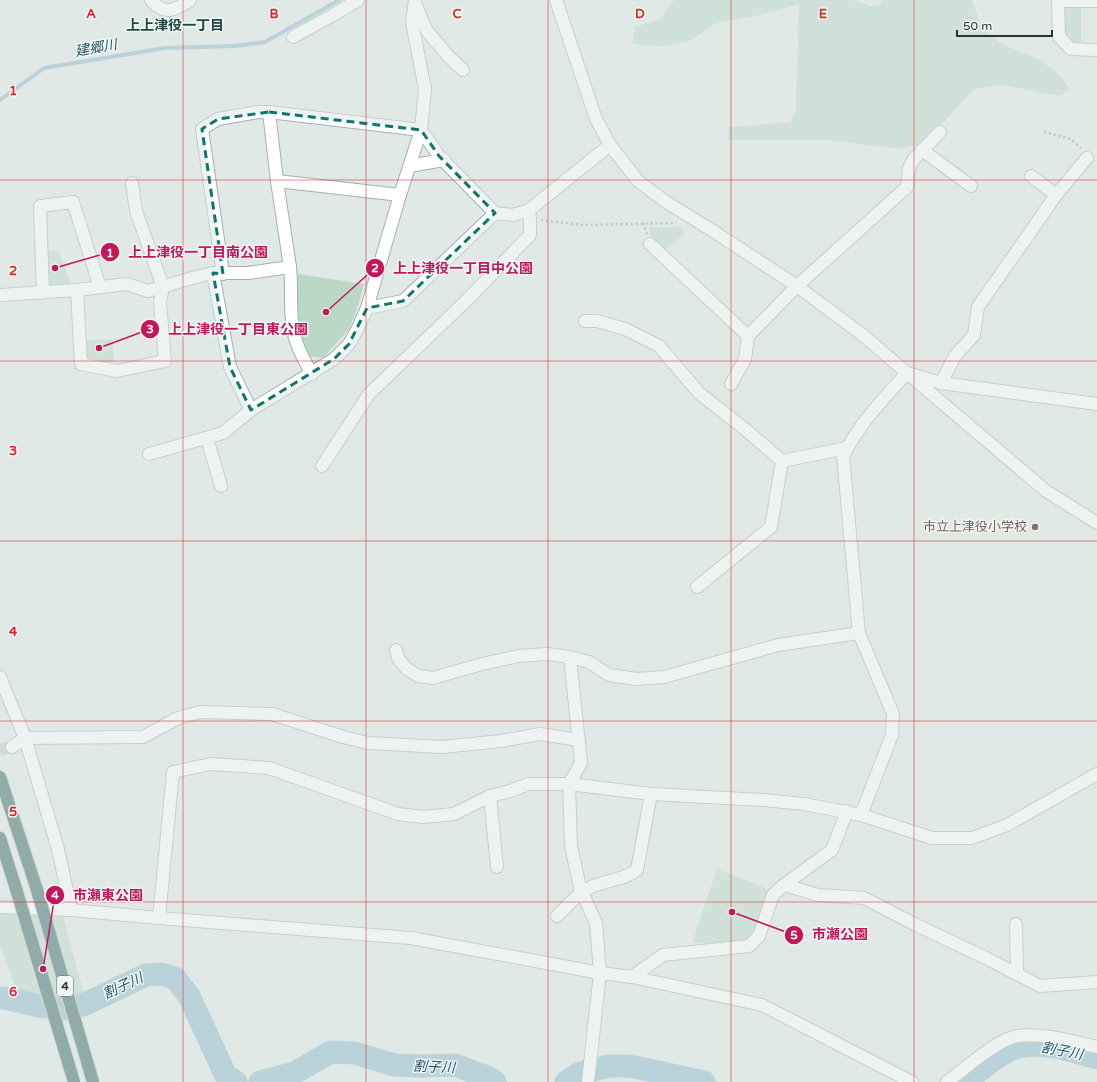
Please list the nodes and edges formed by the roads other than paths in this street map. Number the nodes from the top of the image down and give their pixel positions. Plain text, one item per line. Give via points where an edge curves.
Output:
1 (151, 0) edge
2 (190, 0) edge
3 (358, 0) edge
4 (556, 0) edge
5 (415, 1) edge
6 (1097, 1) edge
7 (293, 37) dead end
8 (1097, 50) edge
9 (463, 70) dead end
10 (269, 112) junction
11 (421, 130) junction
12 (940, 132) dead end
13 (610, 145) junction
14 (922, 150) junction
15 (1087, 158) road end
16 (444, 160) junction
17 (409, 166) junction
18 (1031, 176) dead end
19 (277, 181) junction
20 (132, 183) dead end
21 (972, 186) dead end
22 (400, 195) junction
23 (1056, 195) junction
24 (495, 213) junction
25 (530, 215) junction
26 (650, 244) dead end
27 (290, 268) junction
28 (218, 274) junction
29 (797, 286) junction
30 (100, 287) junction
31 (163, 287) junction
32 (77, 290) junction
33 (43, 293) junction
34 (0, 295) edge
35 (367, 308) junction
36 (585, 321) dead end
37 (748, 336) junction
38 (907, 373) junction
39 (312, 374) junction
40 (941, 383) junction
41 (731, 384) dead end
42 (1097, 404) edge
43 (251, 410) junction
44 (207, 438) junction
45 (847, 448) junction
46 (150, 454) dead end
47 (782, 461) junction
48 (322, 466) dead end
49 (222, 486) dead end
50 (1097, 523) edge
51 (697, 587) dead end
52 (859, 634) junction
53 (396, 650) dead end
54 (570, 657) junction
55 (0, 677) edge
56 (25, 738) junction
57 (579, 740) junction
58 (12, 747) tunnel mouth
59 (1097, 774) edge
60 (0, 777) edge
61 (569, 784) junction
62 (651, 794) junction
63 (490, 796) junction
64 (847, 811) junction
65 (861, 815) junction
66 (0, 838) edge
67 (497, 867) dead end
68 (784, 885) junction
69 (582, 893) junction
70 (0, 907) edge
71 (70, 910) junction
72 (557, 916) dead end
73 (159, 918) junction
74 (1016, 924) dead end
75 (600, 973) junction
76 (1017, 974) junction
77 (632, 977) junction
78 (1097, 982) edge
79 (1097, 1047) edge
80 (588, 1081) edge
81 (74, 1082) edge
82 (93, 1082) edge
83 (912, 1082) edge
84 (947, 1082) edge

1 - 2 street via 155,5 169,11
3 - 7 street
4 - 13 street via 596,119
5 - 9 street via 427,31
5 - 11 street via 412,22 425,89
6 - 8 street via 1058,1 1059,37 1071,50
10 - 11 street
10 - 19 street
10 - 28 street via 218,119 202,128
11 - 16 street
11 - 17 street
12 - 14 street
13 - 25 street
13 - 29 street via 638,181 666,202
14 - 21 street
14 - 29 street via 909,168 907,186
15 - 23 street
16 - 17 street
16 - 24 street
17 - 22 street
18 - 23 street
19 - 22 street
19 - 27 street
20 - 31 street via 136,211
22 - 35 street
23 - 40 street via 978,307 974,335 955,356
24 - 25 street
24 - 35 street via 403,301
25 - 48 street via 530,235 369,394
26 - 37 street
27 - 28 street
27 - 39 street via 292,322 300,353
28 - 31 street
28 - 43 street via 230,367
29 - 37 street
29 - 38 street via 864,336
30 - 31 street via 127,284 148,291
30 - 32 street
30 - 33 street via 73,202 40,206
31 - 32 street via 160,302 165,361 117,370 81,364
32 - 33 street
33 - 34 street
35 - 39 street via 349,344 334,359
36 - 47 street via 598,321 625,329 659,346 699,393
37 - 41 street via 745,360
38 - 40 street
38 - 45 street via 870,414
38 - 50 street via 1046,491
39 - 43 street
40 - 42 street
43 - 44 street via 223,434
44 - 46 street
44 - 49 street
45 - 47 street
45 - 52 street via 843,456
47 - 51 street via 771,527
52 - 54 street via 778,646 664,676 637,679 609,675 589,662
52 - 65 street via 893,714 892,735
53 - 54 street via 398,658 406,668 418,676 433,678 519,656 547,654
54 - 57 street
55 - 56 street
56 - 57 street via 143,737 178,718 200,712 272,714 368,743 442,747 540,734
56 - 58 street
56 - 71 street via 58,849
57 - 61 street via 581,763
59 - 65 street via 1007,825 972,838 932,838
60 - 82 highway, 4, bridge via 37,890
61 - 62 street
61 - 63 street via 529,784
61 - 69 street via 571,846
62 - 64 street via 763,800
62 - 69 street via 637,870 630,875 594,885
63 - 67 street
63 - 73 street via 454,814 423,817 398,814 269,768 211,764 173,772
64 - 65 street
64 - 68 street via 832,850
66 - 81 highway, 4, bridge
68 - 76 street via 818,895 864,898
68 - 77 street via 773,895 760,936 750,946 662,955
69 - 72 street
69 - 75 street via 596,923
70 - 71 street
71 - 73 street
73 - 75 street via 411,938
74 - 76 street
75 - 77 street
75 - 80 street
76 - 78 street via 1040,986
77 - 83 street via 762,1005
79 - 84 street via 1048,1035 1017,1036 993,1047

